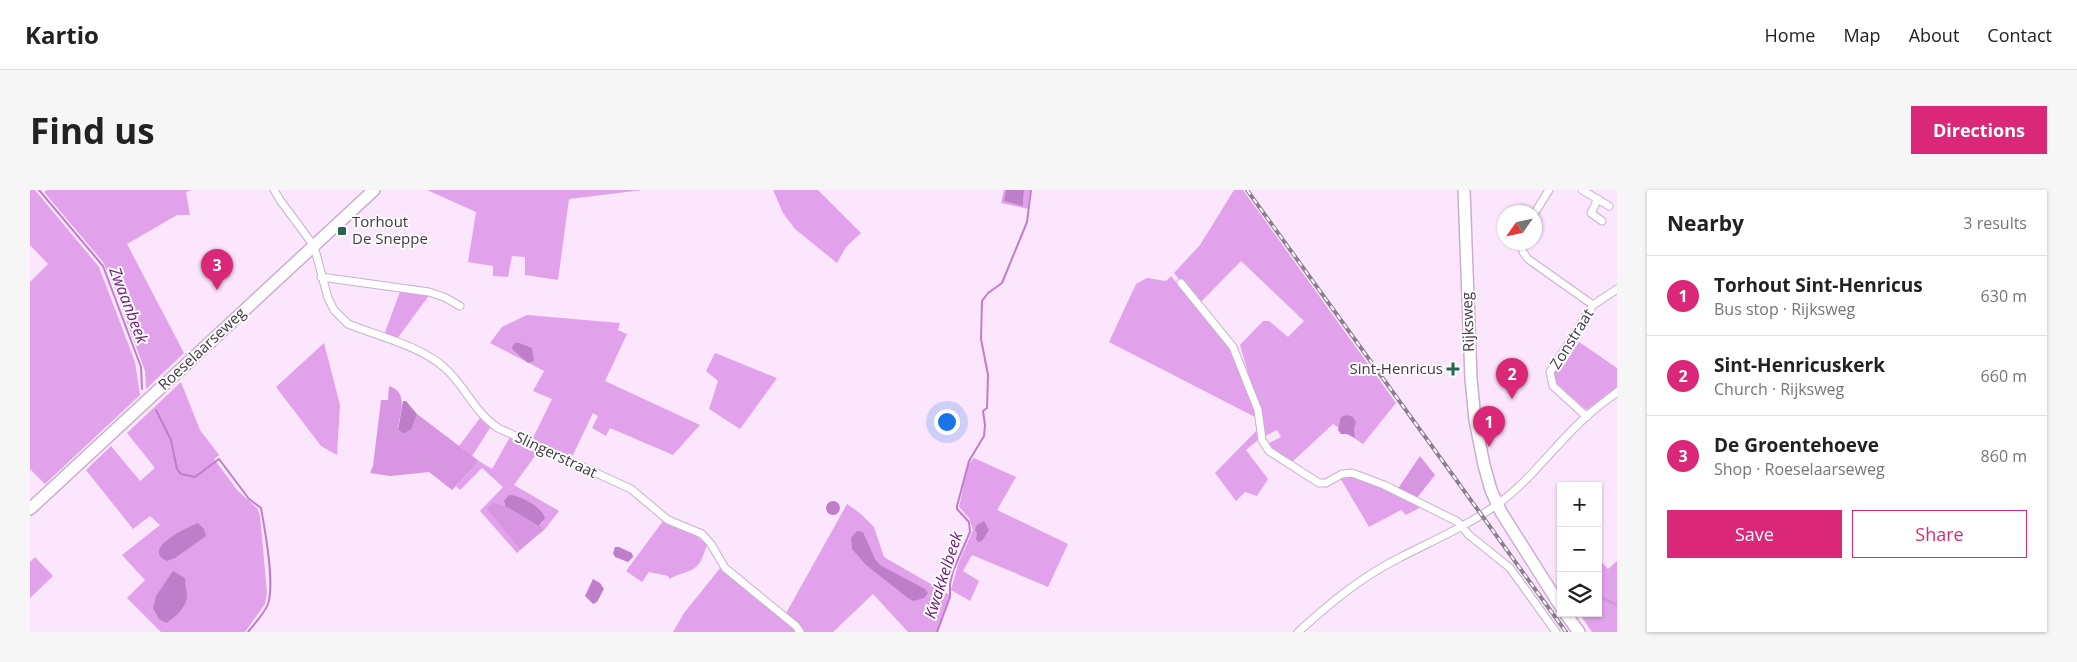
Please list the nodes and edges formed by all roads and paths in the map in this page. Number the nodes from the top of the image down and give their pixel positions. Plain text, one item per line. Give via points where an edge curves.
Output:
1 (274, 190) edge
2 (374, 190) edge
3 (1464, 190) edge
4 (1549, 190) edge
5 (1582, 190) edge
6 (1598, 199) junction
7 (1540, 205) edge
8 (1610, 206) dead end
9 (1602, 221) dead end
10 (314, 246) junction
11 (1524, 250) edge
12 (321, 276) junction
13 (1181, 283) dead end
14 (1617, 289) edge
15 (1593, 304) junction
16 (460, 306) dead end
17 (1617, 392) edge
18 (1587, 416) junction
19 (1499, 503) junction
20 (30, 509) edge
21 (1463, 527) junction
22 (1547, 584) junction
23 (1557, 594) edge
24 (1557, 600) edge
25 (1568, 617) edge
26 (1575, 617) edge
27 (800, 632) edge
28 (1298, 632) edge
29 (1556, 632) edge
30 (1579, 632) edge
31 (1584, 632) edge

1 - 10 street
2 - 10 main road, Roeselaarseweg
3 - 19 main road, Rijksweg via 1475,420 1487,476
4 - 7 street
5 - 6 street
6 - 8 street
6 - 9 street via 1590,213
10 - 12 street, Slingerstraat
10 - 20 main road, Roeselaarseweg
11 - 15 street via 1528,259
12 - 16 street via 429,292
12 - 27 street, Slingerstraat via 334,310 348,324 418,350 437,361 456,379 487,421 631,489 668,520 702,534 725,568
13 - 21 street via 1233,347 1258,410 1262,440 1269,451 1319,483 1352,473 1384,485
14 - 15 street, Zonstraat
15 - 18 street, Zonstraat via 1550,372 1554,386
17 - 18 street
18 - 19 street via 1548,459
19 - 21 street
19 - 22 main road, Rijksweg via 1519,542
21 - 28 street via 1374,572 1329,604
21 - 29 street via 1510,568
22 - 23 main road, Rijksweg
22 - 24 main road, Rijksweg
25 - 30 main road
26 - 31 main road

